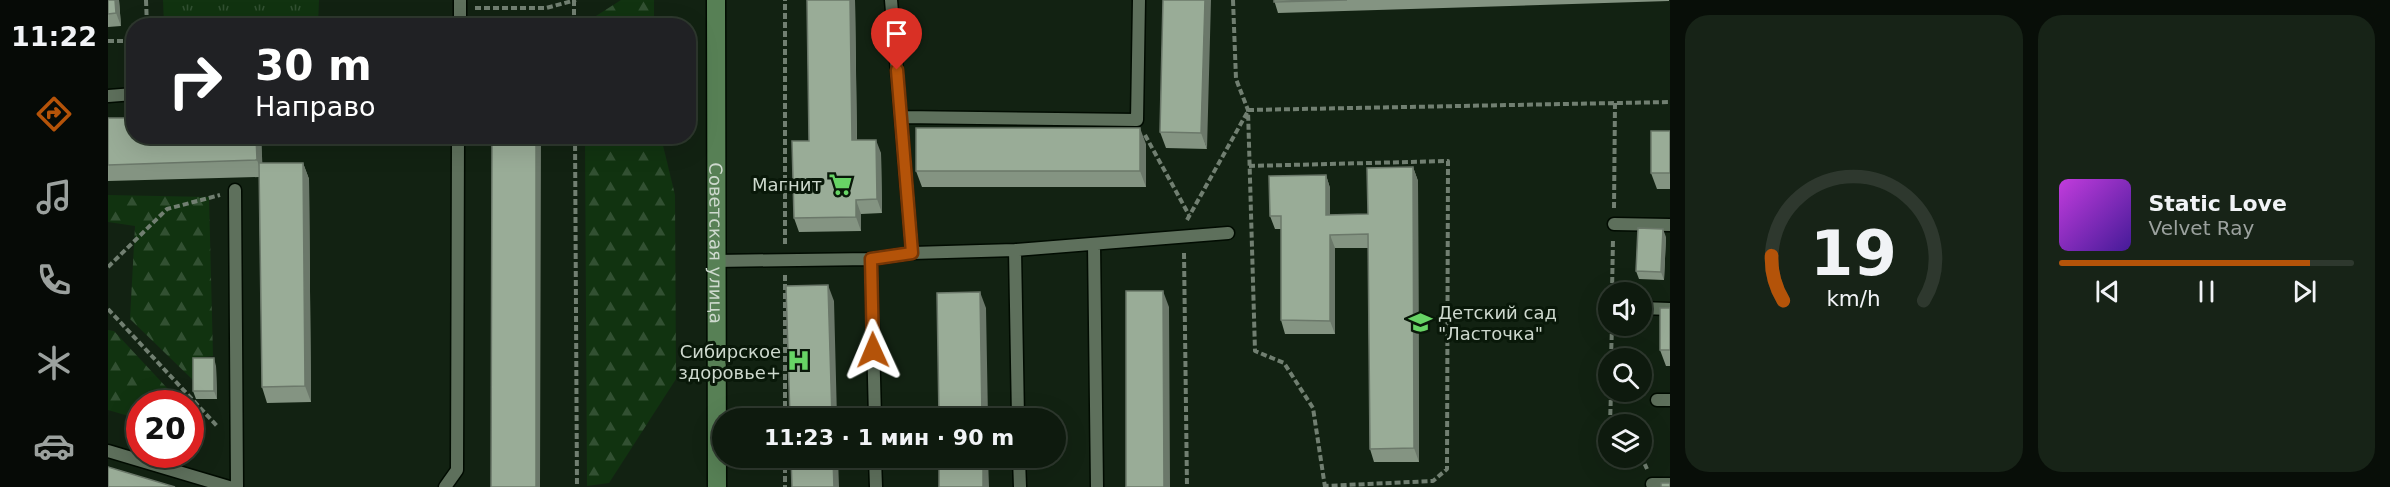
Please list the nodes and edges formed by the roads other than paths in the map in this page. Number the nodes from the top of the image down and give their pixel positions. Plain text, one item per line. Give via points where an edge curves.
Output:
1 (716, 0) edge
2 (891, 0) edge
3 (1139, 0) edge
4 (126, 95) edge
5 (108, 96) edge
6 (901, 117) junction
7 (458, 144) edge
8 (236, 190) road end
9 (1614, 224) road end
10 (1670, 225) edge
11 (1227, 233) dead end
12 (1094, 244) junction
13 (1015, 250) junction
14 (912, 253) junction
15 (871, 259) junction
16 (715, 261) junction
17 (1652, 308) edge
18 (1670, 309) edge
19 (1657, 400) dead end
20 (1670, 400) edge
21 (875, 408) edge
22 (1018, 408) edge
23 (108, 451) edge
24 (876, 468) edge
25 (1019, 468) edge
26 (1652, 484) dead end
27 (1670, 484) edge
28 (229, 487) edge
29 (237, 487) edge
30 (445, 487) edge
31 (717, 487) edge
32 (876, 487) edge
33 (1020, 487) edge
34 (1097, 487) edge

1 - 16 main road, Советская улица
2 - 6 lane
3 - 6 lane via 1137,120
4 - 5 lane
6 - 14 lane
7 - 30 lane via 457,470
8 - 29 lane
9 - 10 lane
11 - 12 lane
12 - 13 lane
12 - 34 lane
13 - 14 lane
13 - 22 lane
14 - 15 lane
15 - 16 lane
15 - 21 lane
16 - 31 main road, Советская улица
17 - 18 lane
19 - 20 lane
23 - 28 lane
24 - 32 lane
25 - 33 lane
26 - 27 lane

